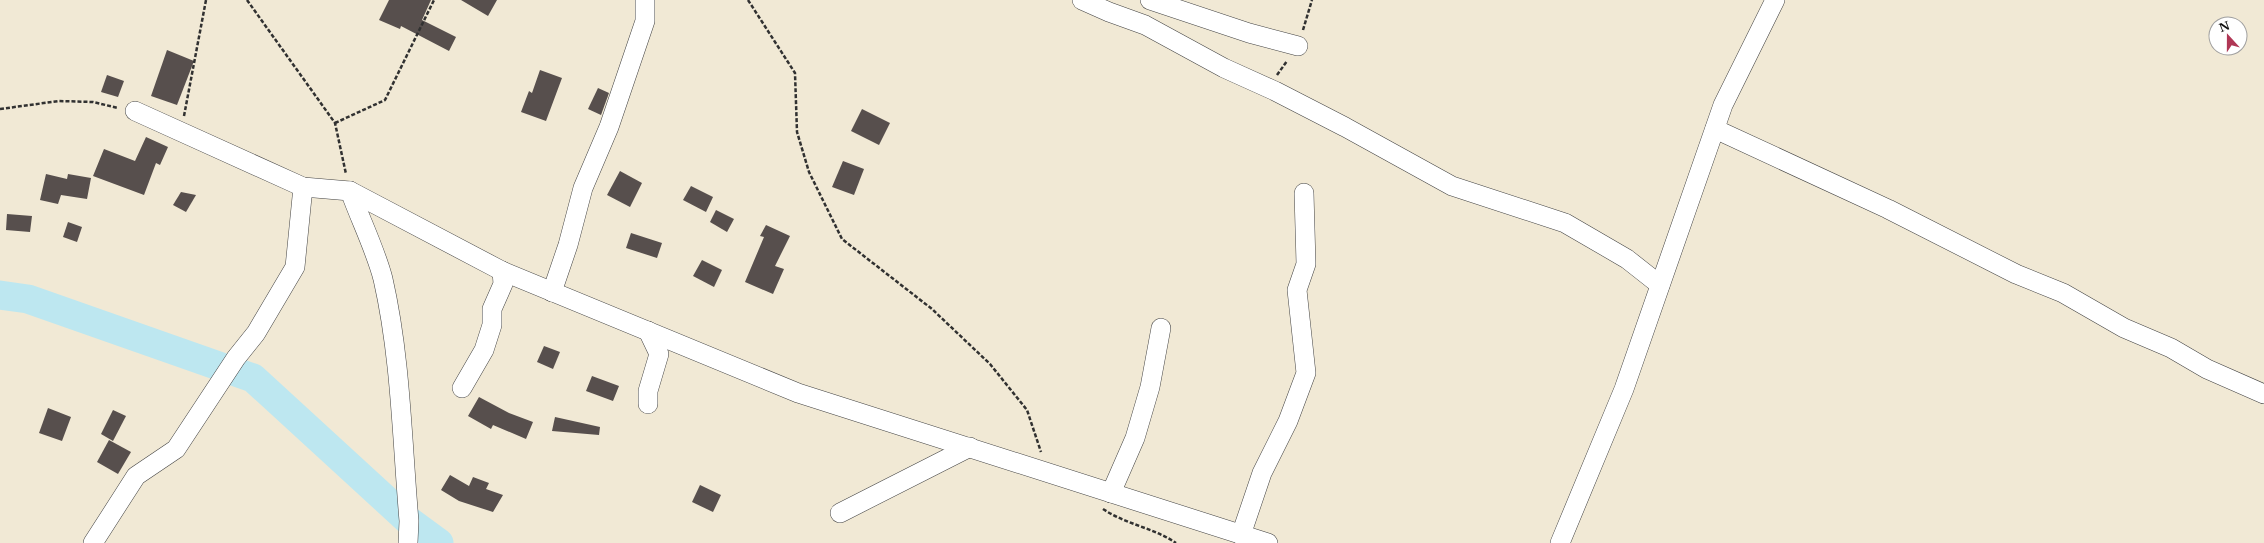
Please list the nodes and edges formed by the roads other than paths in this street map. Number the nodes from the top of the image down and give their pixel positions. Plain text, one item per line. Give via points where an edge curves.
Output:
1 (645, 0) edge
2 (1082, 0) edge
3 (1150, 0) edge
4 (1775, 0) edge
5 (1298, 46) dead end
6 (135, 111) road end
7 (1715, 129) junction
8 (303, 187) junction
9 (350, 191) junction
10 (1304, 194) dead end
11 (502, 271) junction
12 (1660, 285) junction
13 (552, 292) junction
14 (1161, 328) dead end
15 (648, 331) junction
16 (462, 388) dead end
17 (2264, 394) edge
18 (648, 404) dead end
19 (970, 447) junction
20 (1105, 500) junction
21 (840, 513) dead end
22 (1241, 534) junction
23 (93, 543) edge
24 (409, 543) edge
25 (1268, 543) edge
26 (1560, 543) edge

1 - 13 street via 645,21 609,127 583,188
2 - 12 street via 1144,25 1224,68 1345,127 1452,186 1565,223 1627,259
3 - 5 street via 1249,33
4 - 7 street via 1723,105
6 - 8 street
7 - 12 street
7 - 17 street via 1888,209 2016,274 2063,293 2124,328
8 - 9 street
8 - 23 street via 295,267 256,333 236,358 176,449 136,476
9 - 11 street
9 - 24 street via 382,278 391,325 398,384
10 - 22 street via 1306,264 1297,290 1306,373 1288,421 1262,472
11 - 13 street
11 - 16 street via 503,284 492,309 492,325 484,350
12 - 26 street via 1624,389
13 - 15 street
14 - 20 street via 1150,387 1135,438
15 - 18 street via 659,354 648,391
15 - 19 street via 798,393
19 - 20 street via 1044,471
19 - 21 street
20 - 22 street
22 - 25 street

